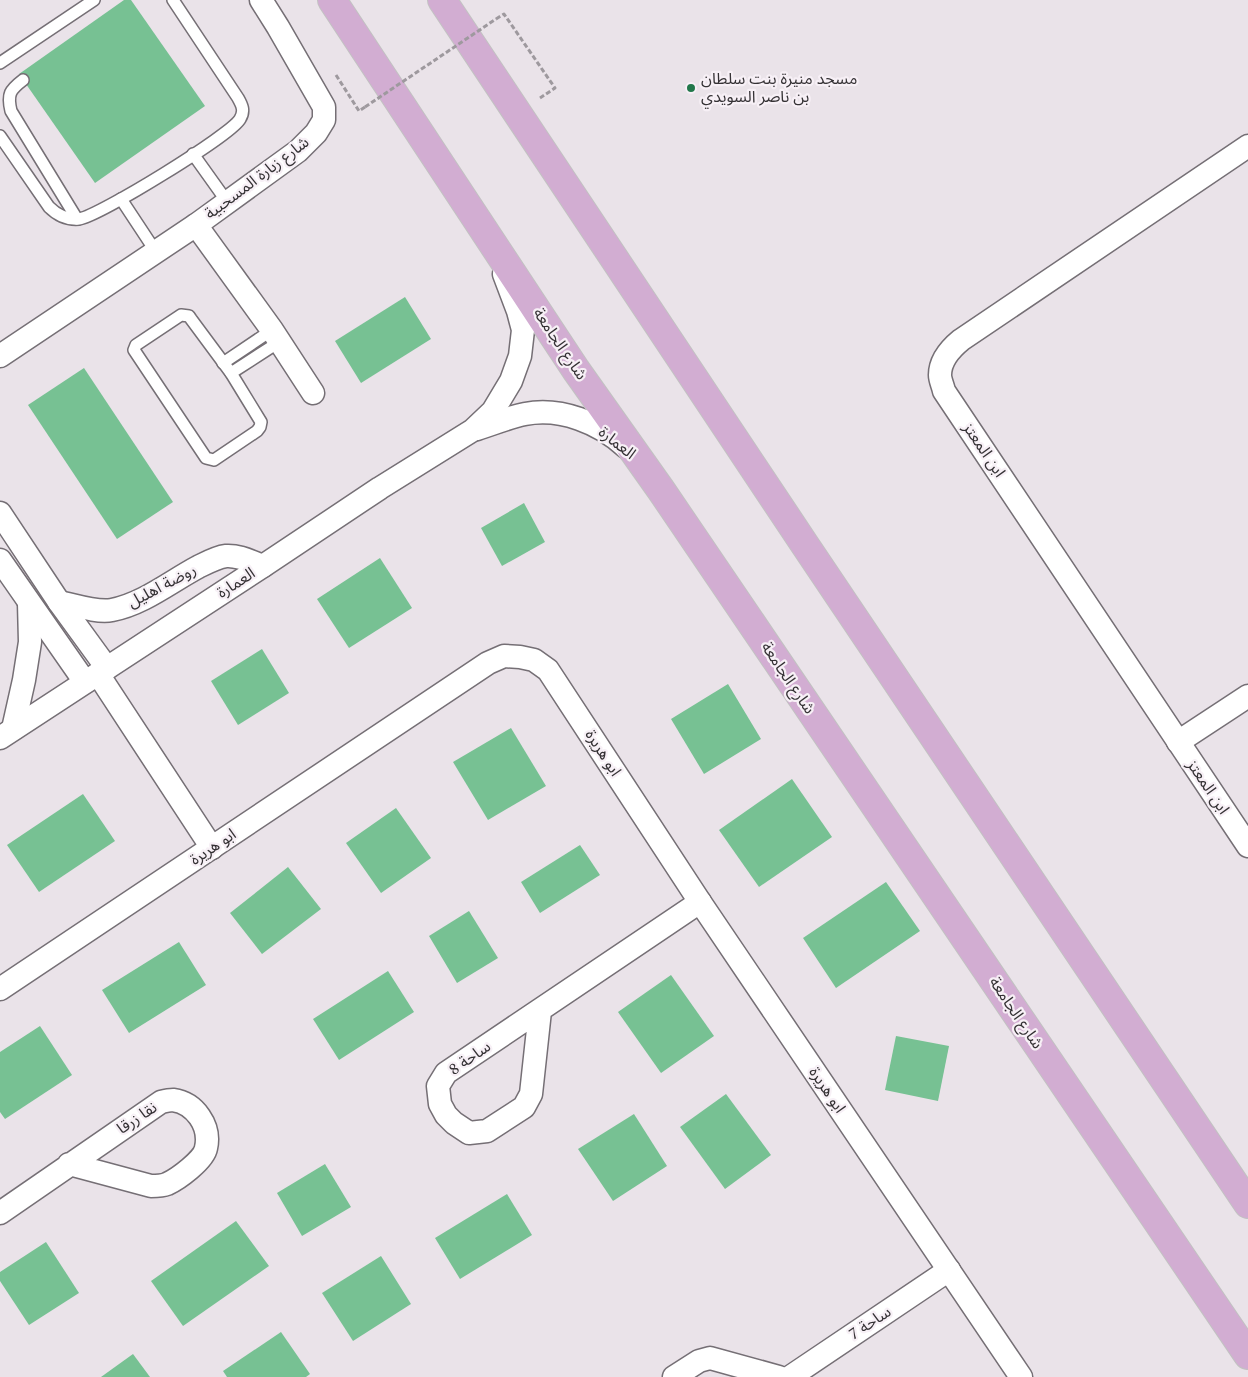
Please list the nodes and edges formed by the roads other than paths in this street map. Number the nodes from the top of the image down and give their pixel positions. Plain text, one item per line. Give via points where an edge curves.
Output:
1 (94, 0) edge
2 (173, 0) edge
3 (261, 0) edge
4 (332, 0) edge
5 (442, 0) edge
6 (0, 63) edge
7 (23, 80) dead end
8 (0, 136) edge
9 (1248, 146) edge
10 (193, 154) junction
11 (121, 199) junction
12 (228, 203) junction
13 (77, 219) junction
14 (196, 225) junction
15 (489, 238) junction
16 (156, 252) junction
17 (276, 336) junction
18 (0, 356) edge
19 (223, 363) junction
20 (231, 373) junction
21 (313, 393) dead end
22 (473, 430) junction
23 (660, 490) junction
24 (0, 512) edge
25 (0, 560) edge
26 (264, 566) junction
27 (59, 602) junction
28 (29, 603) junction
29 (97, 675) junction
30 (1248, 696) edge
31 (7, 733) edge
32 (1178, 742) junction
33 (1248, 846) edge
34 (212, 848) junction
35 (700, 902) junction
36 (0, 989) edge
37 (540, 1011) junction
38 (69, 1164) junction
39 (1248, 1204) edge
40 (0, 1213) edge
41 (949, 1270) junction
42 (1248, 1355) edge
43 (674, 1377) edge
44 (780, 1377) edge
45 (790, 1377) edge
46 (1021, 1377) edge

1 - 6 lane
2 - 10 lane via 243,108 241,118 232,128
3 - 12 street, شارع زبارة المسحبية via 324,107 324,120 298,151
4 - 15 main road, شارع الجامعة
5 - 39 main road
7 - 13 lane via 13,87 9,95 11,111
8 - 13 lane via 49,207 65,218
9 - 32 street, ابن المعتز via 961,340 943,361 940,375 944,391
10 - 11 lane
10 - 12 lane
11 - 13 lane via 88,217
11 - 16 lane
12 - 14 street, شارع زبارة المسحبية
14 - 16 street, شارع زبارة المسحبية
14 - 17 street, شارع زبارة المسحبية
15 - 22 street, العمارة via 523,330 520,356 511,381 493,411
15 - 23 main road, شارع الجامعة
16 - 18 street, شارع زبارة المسحبية
17 - 19 lane
17 - 20 lane
17 - 21 street, شارع زبارة المسحبية
19 - 20 lane
19 - 20 lane via 191,318 185,315 154,332 134,350 208,459 214,460 260,427 260,419
22 - 23 street, العمارة via 526,414 556,412 571,416 621,442 636,456
22 - 26 street, العمارة
23 - 42 main road, شارع الجامعة
24 - 27 street
25 - 28 street
26 - 27 street, روضة اهليل via 226,556 207,562 154,593 111,611
26 - 29 street, العمارة
27 - 29 street
28 - 29 street
28 - 31 street via 30,642 24,680
29 - 31 street, العمارة
29 - 34 street
30 - 32 street
32 - 33 street, ابن المعتز
34 - 35 street, ابو هريرة via 488,663 504,656 520,656 534,660 548,670
34 - 36 street, ابو هريرة
35 - 37 street, ساحة 8
35 - 41 street, ابو هريرة
37 - 37 street, ساحة 8 via 446,1073 438,1086 440,1104 454,1123 469,1133 487,1131 524,1107 531,1094
38 - 38 street, نقا زرقا via 161,1102 171,1100 190,1106 201,1117 206,1134 206,1150 196,1164 165,1185 151,1186
38 - 40 street, نقا زرقا
41 - 45 street, ساحة 7
41 - 46 street, ابو هريرة
43 - 44 street via 710,1358

